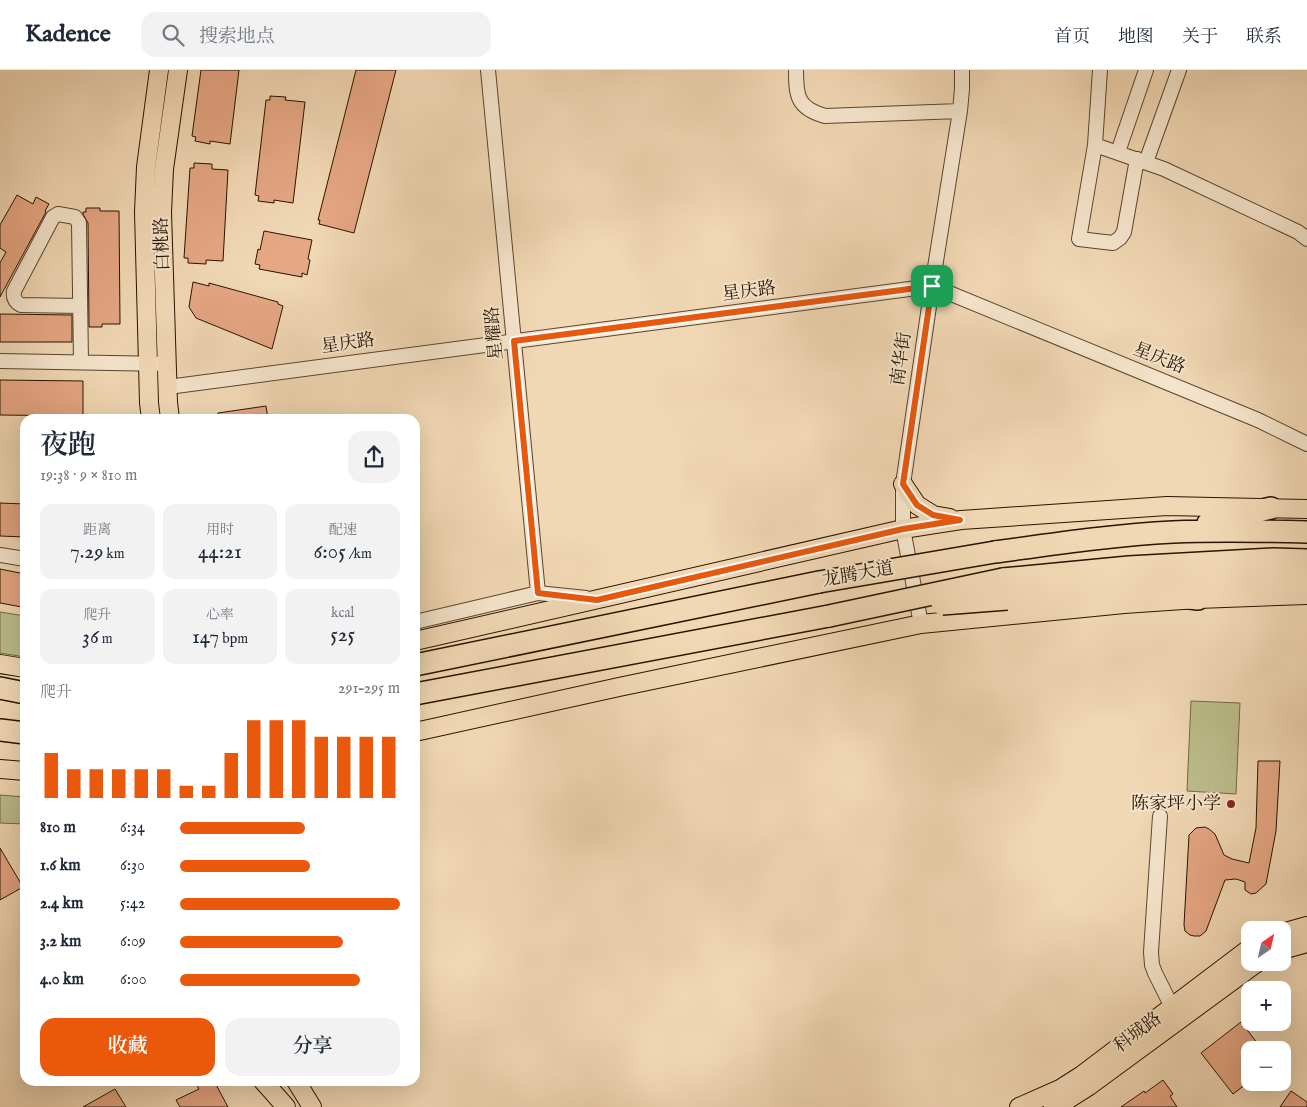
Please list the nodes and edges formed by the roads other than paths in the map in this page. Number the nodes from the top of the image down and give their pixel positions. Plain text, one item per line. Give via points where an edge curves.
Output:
1 (159, 70) edge
2 (178, 70) edge
3 (488, 70) edge
4 (796, 70) edge
5 (962, 70) edge
6 (1100, 70) edge
7 (1146, 70) edge
8 (1179, 70) edge
9 (960, 110) junction
10 (1095, 144) junction
11 (1118, 152) junction
12 (1142, 161) junction
13 (1307, 239) edge
14 (932, 286) junction
15 (80, 306) junction
16 (514, 341) junction
17 (0, 361) edge
18 (81, 362) junction
19 (148, 363) junction
20 (167, 364) junction
21 (169, 402) edge
22 (149, 413) edge
23 (173, 414) edge
24 (1307, 444) edge
25 (903, 484) junction
26 (1270, 508) junction
27 (1307, 509) edge
28 (960, 520) junction
29 (903, 529) junction
30 (1174, 532) junction
31 (1307, 532) edge
32 (0, 555) edge
33 (20, 558) edge
34 (1307, 560) edge
35 (1307, 579) edge
36 (1005, 589) junction
37 (1200, 590) junction
38 (538, 593) junction
39 (1307, 595) edge
40 (597, 600) junction
41 (420, 621) edge
42 (921, 624) junction
43 (420, 640) edge
44 (0, 664) edge
45 (420, 664) edge
46 (20, 667) edge
47 (0, 688) edge
48 (20, 693) edge
49 (420, 693) edge
50 (0, 698) edge
51 (20, 700) edge
52 (0, 730) edge
53 (420, 731) edge
54 (20, 732) edge
55 (0, 737) edge
56 (20, 738) edge
57 (0, 769) edge
58 (20, 771) edge
59 (1160, 816) dead end
60 (1307, 926) edge
61 (1291, 930) edge
62 (1307, 943) edge
63 (1291, 947) edge
64 (1241, 955) edge
65 (1246, 971) edge
66 (1172, 1007) junction
67 (267, 1086) edge
68 (279, 1086) edge
69 (299, 1086) edge
70 (306, 1086) edge
71 (1073, 1102) edge
72 (286, 1107) edge
73 (291, 1107) edge
74 (314, 1107) edge
75 (1019, 1107) edge
76 (1052, 1107) edge

1 - 19 main road, 白桃路 via 146,167 144,212
2 - 20 main road, 白桃路 via 164,169 162,212
3 - 16 street, 星耀路
4 - 9 street via 796,88 802,103 807,109 825,116
5 - 9 street, 南华街
6 - 10 street
7 - 11 street
8 - 12 street
9 - 14 street, 南华街
10 - 11 street
10 - 12 street via 1079,239 1113,243 1120,238
11 - 12 street
12 - 13 street via 1164,168
14 - 16 street, 星庆路
14 - 24 street, 星庆路 via 1258,420
14 - 25 street, 南华街
15 - 15 street via 78,223 74,217 58,214 53,217 13,297 21,305
15 - 18 street
16 - 21 street, 星庆路
16 - 38 street, 星耀路
17 - 18 street
18 - 19 street
19 - 20 street
19 - 22 main road, 白桃路
20 - 21 main road, 白桃路
21 - 23 street
25 - 28 main road via 917,505 933,515
25 - 29 street, 南华街
26 - 27 main road
26 - 28 main road via 1167,506
26 - 30 highway
28 - 29 main road
29 - 40 main road
29 - 42 street, 南华街
30 - 31 highway, 龙腾大道
30 - 45 highway, 龙腾大道, bridge via 995,552 819,582
32 - 33 street
34 - 36 highway via 1138,567
35 - 37 highway
36 - 37 highway
36 - 49 highway, 龙腾大道, bridge via 859,610
37 - 39 main road
37 - 42 main road via 1124,604
38 - 40 street
38 - 41 street
40 - 43 main road
42 - 53 main road
44 - 46 main road
47 - 48 highway
50 - 51 highway
52 - 54 highway
55 - 56 highway
57 - 58 main road
59 - 66 street via 1151,952 1155,973
60 - 61 main road
62 - 63 main road
64 - 66 main road, 科城路
65 - 71 main road, 科城路 via 1089,1086
66 - 75 main road, 科城路 via 1082,1075 1060,1089
67 - 72 main road
68 - 73 main road
69 - 74 main road
70 - 74 main road
71 - 76 main road, 科城路

